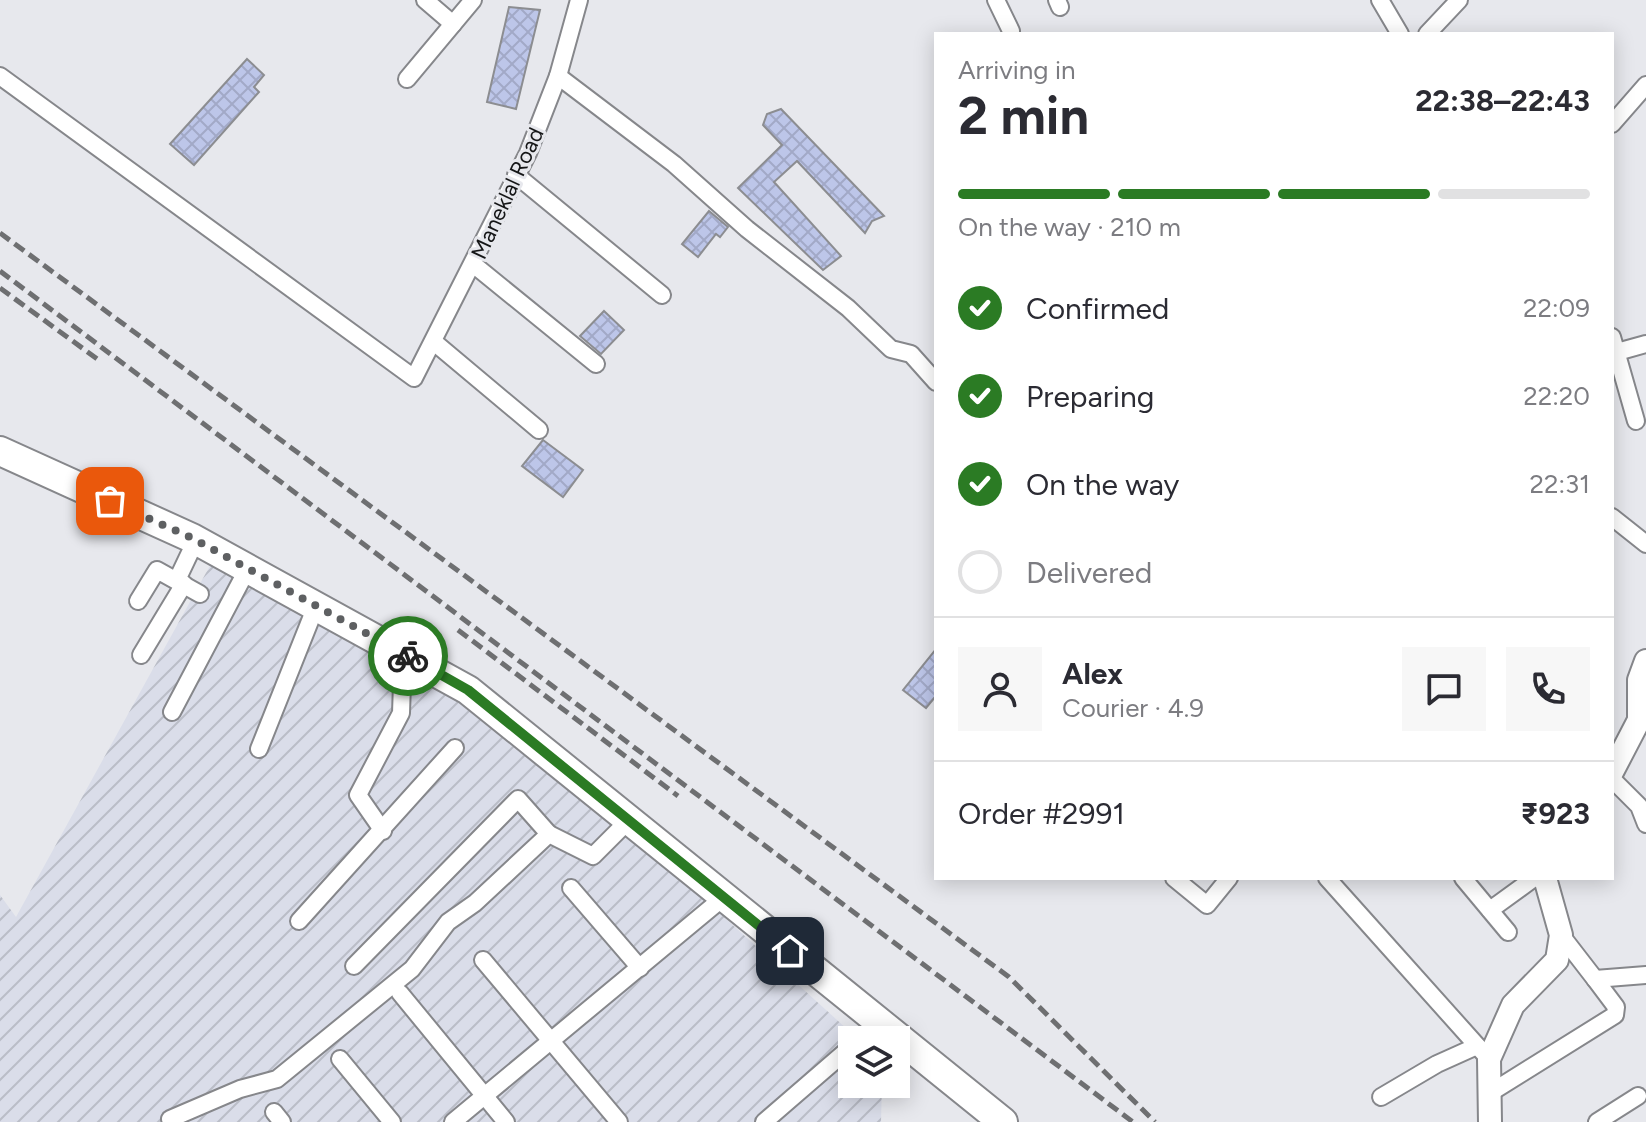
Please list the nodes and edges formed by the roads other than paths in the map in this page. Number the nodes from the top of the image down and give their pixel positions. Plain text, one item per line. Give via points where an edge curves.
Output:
1 (425, 0) edge
2 (473, 0) edge
3 (579, 0) edge
4 (996, 0) edge
5 (1380, 0) edge
6 (1459, 0) edge
7 (453, 24) junction
8 (1011, 31) dead end
9 (1399, 32) edge
10 (1429, 32) edge
11 (0, 76) edge
12 (558, 76) junction
13 (407, 79) dead end
14 (1646, 85) edge
15 (1614, 122) edge
16 (516, 175) junction
17 (473, 264) junction
18 (662, 295) dead end
19 (434, 342) junction
20 (1646, 344) edge
21 (1614, 345) edge
22 (596, 364) dead end
23 (934, 380) edge
24 (1636, 421) dead end
25 (539, 430) dead end
26 (0, 451) edge
27 (1614, 519) edge
28 (196, 540) junction
29 (1646, 544) edge
30 (248, 568) junction
31 (180, 582) junction
32 (200, 594) dead end
33 (138, 601) dead end
34 (316, 606) junction
35 (403, 654) junction
36 (141, 655) dead end
37 (1646, 661) edge
38 (172, 712) dead end
39 (455, 748) dead end
40 (259, 749) dead end
41 (1614, 768) edge
42 (1614, 781) edge
43 (1645, 818) edge
44 (629, 820) junction
45 (383, 831) junction
46 (549, 834) junction
47 (1176, 880) edge
48 (1227, 880) edge
49 (1329, 880) edge
50 (1465, 880) edge
51 (1531, 880) edge
52 (1546, 880) edge
53 (571, 888) dead end
54 (724, 897) junction
55 (1490, 910) junction
56 (299, 921) dead end
57 (1508, 932) dead end
58 (1561, 935) junction
59 (483, 960) dead end
60 (354, 966) dead end
61 (640, 968) junction
62 (1646, 975) edge
63 (1595, 979) junction
64 (400, 993) dead end
65 (863, 1026) edge
66 (551, 1042) junction
67 (1483, 1052) junction
68 (838, 1058) edge
69 (340, 1059) dead end
70 (910, 1060) edge
71 (1490, 1093) junction
72 (484, 1096) junction
73 (1638, 1096) dead end
74 (1381, 1097) dead end
75 (170, 1119) dead end
76 (392, 1122) edge
77 (453, 1122) edge
78 (506, 1122) edge
79 (619, 1122) edge
80 (764, 1122) edge
81 (1003, 1122) edge
82 (1490, 1122) edge
83 (1597, 1122) edge

1 - 7 street
2 - 7 street
3 - 12 street, Maneklal Road
4 - 8 street
5 - 9 street
6 - 10 street
7 - 13 street
11 - 19 street, Maneklal Road via 414,378
12 - 16 street, Maneklal Road
12 - 23 street via 674,164 891,349 911,354
14 - 15 street
16 - 17 street, Maneklal Road
16 - 18 street
17 - 19 street, Maneklal Road
17 - 22 street
19 - 25 street
20 - 21 street
21 - 24 street
26 - 28 highway
27 - 29 street
28 - 30 highway
28 - 31 street
30 - 34 highway
30 - 38 street
31 - 32 street
31 - 33 street via 157,570
31 - 36 street
34 - 35 highway
34 - 40 street
35 - 44 highway via 468,690
35 - 45 street via 399,720 358,795
37 - 41 main road via 1639,680 1639,720
39 - 45 street
42 - 43 street
44 - 46 street via 593,856
44 - 54 highway
45 - 56 street
46 - 60 street via 518,799
46 - 75 street via 448,922 412,969 277,1079
47 - 48 street via 1207,905
49 - 67 street
50 - 55 street
51 - 55 street
52 - 58 main road
53 - 61 street
54 - 61 street
54 - 65 highway
55 - 57 street
58 - 63 street
58 - 67 main road via 1557,960 1513,1005
59 - 66 street
61 - 66 street
62 - 63 street
63 - 71 street via 1616,1007 1615,1015
64 - 72 street
66 - 72 street
66 - 79 street
67 - 71 main road
67 - 74 street via 1437,1064
68 - 80 street
69 - 76 street
70 - 81 highway
71 - 82 main road
72 - 77 street
72 - 78 street
73 - 83 street

